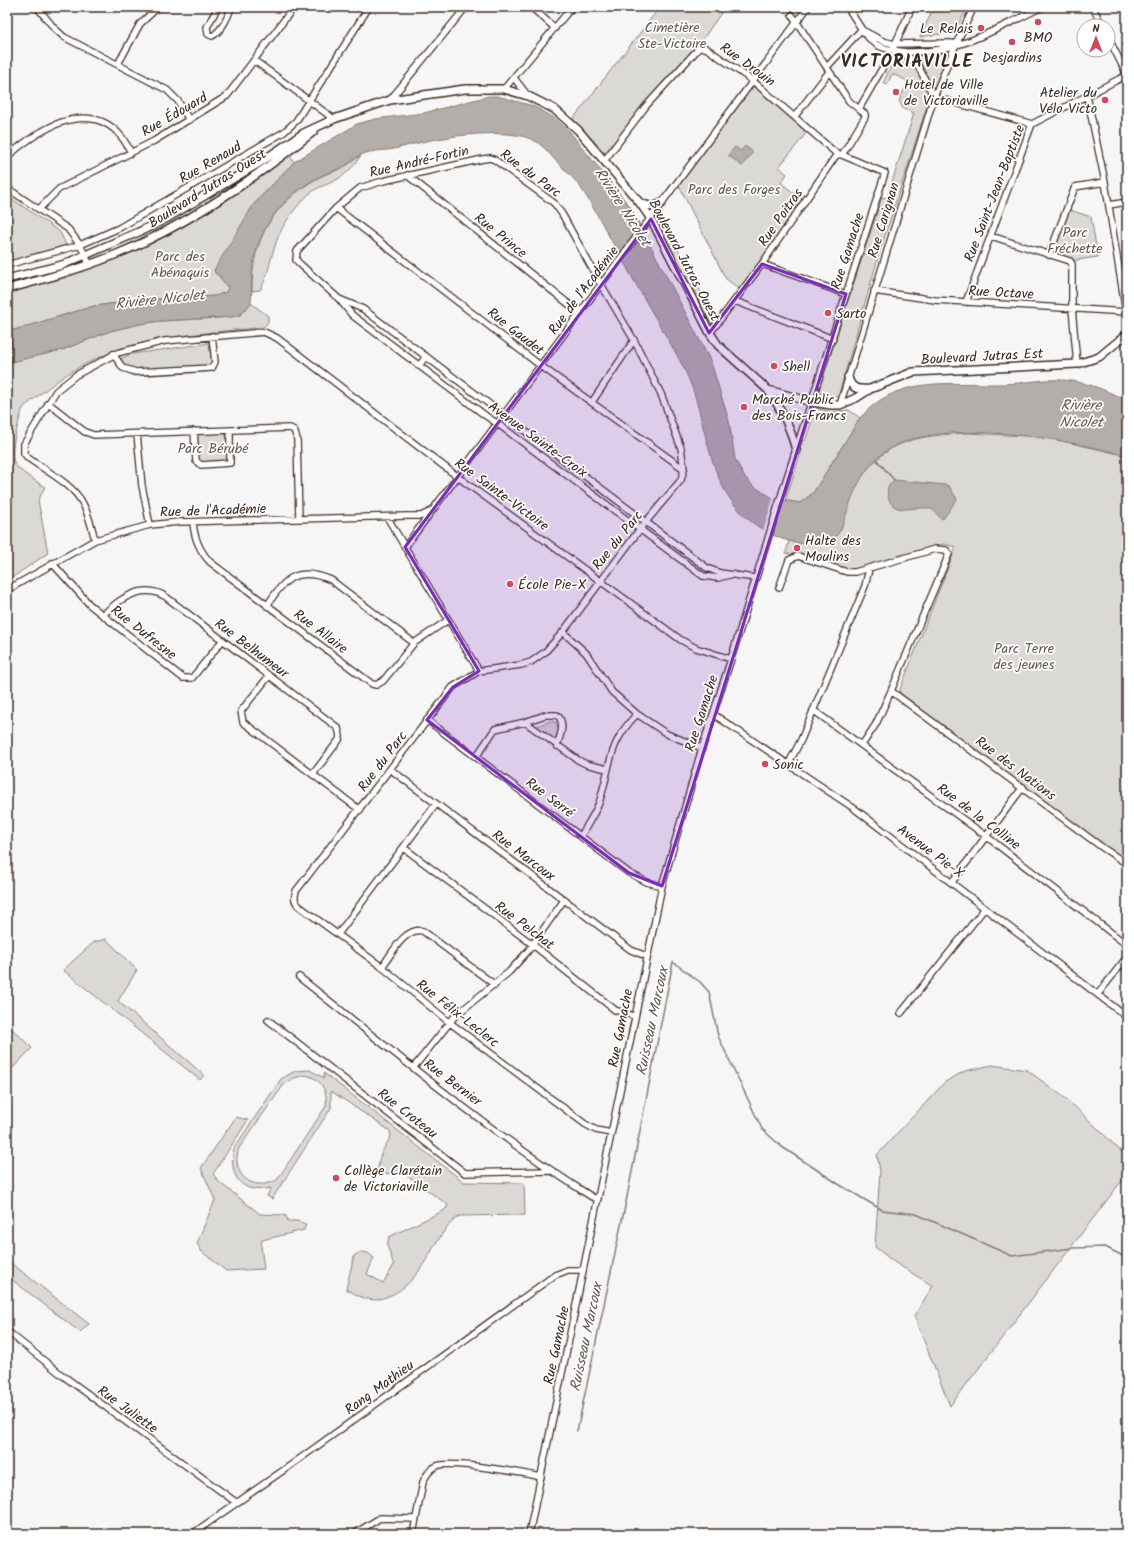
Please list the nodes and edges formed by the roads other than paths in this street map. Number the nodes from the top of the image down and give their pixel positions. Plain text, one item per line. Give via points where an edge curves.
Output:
1 (37, 7) edge
2 (158, 7) edge
3 (218, 7) edge
4 (231, 7) edge
5 (294, 7) edge
6 (370, 7) edge
7 (466, 7) edge
8 (531, 7) edge
9 (572, 7) edge
10 (808, 7) edge
11 (847, 7) edge
12 (912, 7) edge
13 (974, 7) edge
14 (1042, 7) edge
15 (1093, 7) edge
16 (792, 14) dead end
17 (1098, 18) edge
18 (797, 22) junction
19 (555, 28) junction
20 (861, 30) junction
21 (894, 44) junction
22 (956, 44) junction
23 (891, 50) junction
24 (902, 52) junction
25 (1116, 53) edge
26 (255, 61) junction
27 (118, 64) junction
28 (828, 70) junction
29 (1127, 75) edge
30 (514, 78) junction
31 (753, 81) junction
32 (504, 90) junction
33 (528, 96) junction
34 (1087, 96) junction
35 (934, 97) junction
36 (310, 100) junction
37 (390, 100) junction
38 (859, 109) junction
39 (795, 116) junction
40 (334, 119) junction
41 (189, 120) junction
42 (1032, 124) junction
43 (322, 125) junction
44 (131, 153) junction
45 (839, 155) junction
46 (7, 158) edge
47 (486, 158) joint
48 (604, 161) junction
49 (885, 174) joint
50 (407, 175) junction
51 (1105, 182) junction
52 (7, 188) edge
53 (1127, 202) edge
54 (640, 203) junction
55 (662, 203) junction
56 (1109, 205) junction
57 (336, 208) junction
58 (39, 209) junction
59 (651, 218) junction
60 (991, 236) junction
61 (80, 245) junction
62 (1049, 255) junction
63 (86, 256) junction
64 (296, 260) joint
65 (762, 264) junction
66 (7, 265) edge
67 (90, 265) junction
68 (7, 279) edge
69 (601, 285) junction
70 (7, 290) edge
71 (874, 290) junction
72 (846, 294) junction
73 (339, 299) junction
74 (735, 301) junction
75 (966, 302) junction
76 (1072, 308) junction
77 (1127, 312) edge
78 (580, 314) junction
79 (710, 334) junction
80 (1127, 334) edge
81 (212, 336) junction
82 (833, 339) junction
83 (634, 340) junction
84 (113, 354) junction
85 (426, 356) junction
86 (1077, 364) junction
87 (419, 366) junction
88 (541, 366) junction
89 (848, 377) junction
90 (870, 389) junction
91 (768, 390) junction
92 (592, 402) junction
93 (812, 402) junction
94 (48, 403) junction
95 (840, 405) junction
96 (504, 415) junction
97 (498, 424) junction
98 (230, 430) junction
99 (194, 431) junction
100 (138, 434) junction
101 (796, 450) junction
102 (684, 469) junction
103 (458, 477) junction
104 (434, 510) junction
105 (387, 517) junction
106 (299, 519) junction
107 (647, 521) junction
108 (193, 522) junction
109 (150, 525) junction
110 (640, 530) junction
111 (95, 540) junction
112 (405, 547) junction
113 (52, 563) junction
114 (869, 569) junction
115 (733, 574) junction
116 (755, 578) junction
117 (601, 580) junction
118 (779, 588) dead end
119 (7, 590) edge
120 (267, 606) junction
121 (103, 615) junction
122 (448, 620) junction
123 (563, 632) junction
124 (222, 641) junction
125 (414, 643) junction
126 (731, 659) junction
127 (478, 671) junction
128 (269, 676) junction
129 (892, 691) junction
130 (813, 710) junction
131 (637, 714) junction
132 (713, 714) junction
133 (427, 720) junction
134 (526, 722) junction
135 (862, 745) junction
136 (557, 746) junction
137 (702, 748) junction
138 (476, 757) junction
139 (789, 763) junction
140 (607, 769) junction
141 (390, 770) junction
142 (313, 774) junction
143 (1023, 787) junction
144 (436, 804) junction
145 (360, 810) junction
146 (581, 836) junction
147 (986, 836) junction
148 (404, 848) junction
149 (1127, 864) edge
150 (952, 882) junction
151 (662, 886) junction
152 (564, 900) junction
153 (295, 902) joint
154 (985, 908) junction
155 (338, 934) junction
156 (532, 944) junction
157 (1127, 945) edge
158 (646, 956) junction
159 (1127, 957) edge
160 (382, 967) junction
161 (299, 977) dead end
162 (495, 985) junction
163 (1098, 994) junction
164 (901, 1013) dead end
165 (634, 1016) junction
166 (1127, 1017) edge
167 (268, 1020) dead end
168 (449, 1022) junction
169 (414, 1067) junction
170 (611, 1133) junction
171 (551, 1171) junction
172 (598, 1199) junction
173 (583, 1270) junction
174 (7, 1331) edge
175 (541, 1476) junction
176 (237, 1503) junction
177 (415, 1518) junction
178 (192, 1534) edge
179 (354, 1534) edge
180 (413, 1534) edge
181 (529, 1534) edge

1 - 27 street via 64,37
2 - 27 street via 140,24
3 - 4 street via 206,27 208,34 212,36 220,29
5 - 26 street, Rue Édouard
6 - 36 street, Rue Renaud
7 - 37 street
8 - 19 street
9 - 19 street
10 - 18 street, Rue de l'Académie
11 - 20 street
12 - 21 street
13 - 22 street, Rue Carignan
14 - 22 street via 979,38
15 - 17 street
16 - 18 street
18 - 28 street
18 - 31 street, Rue de l'Académie
19 - 30 street
20 - 21 street
20 - 23 street via 877,45
20 - 28 street
21 - 22 street
21 - 23 street
22 - 24 street via 935,51
22 - 35 street, Rue Carignan
23 - 24 street
23 - 38 street
24 - 35 street via 917,64
25 - 29 street
26 - 36 street
26 - 41 street, Rue Édouard via 227,96
27 - 41 street via 166,90 178,101
28 - 38 street via 849,100
28 - 39 street
29 - 34 street, Rue Saint-Jean-Baptiste
30 - 32 street
30 - 33 street, Boulevard Jutras Ouest
31 - 39 street, Rue Drouin
31 - 48 street, Rue Drouin via 706,48 699,48 646,106
31 - 55 street, Rue de l'Académie
32 - 33 main road, Boulevard Jutras Ouest
32 - 37 main road, Boulevard Jutras Ouest via 465,89
33 - 48 main road, Boulevard Jutras Ouest via 564,117
34 - 42 street, Rue Saint-Jean-Baptiste
34 - 51 street
35 - 42 street
35 - 71 street, Rue Carignan
36 - 40 street
36 - 61 street, Rue Renaud via 296,121 284,132 124,225
37 - 40 main road, Boulevard Jutras Ouest
38 - 45 street, Rue Poitras via 865,114
39 - 45 street, Rue Drouin
40 - 43 main road, Boulevard Jutras Ouest
41 - 44 street, Rue Édouard
42 - 60 street, Rue Saint-Jean-Baptiste
43 - 63 main road, Boulevard Jutras Ouest via 304,133 169,217
43 - 67 main road, Boulevard Jutras Ouest via 232,191 198,212 144,242
44 - 46 street via 126,140 108,124 78,118 65,120 45,129 22,144
44 - 58 street, Rue Édouard via 59,189
45 - 49 street, Rue Drouin
45 - 65 street, Rue Poitras
47 - 50 street, Rue André-Fortin
47 - 69 street, Rue du Parc via 495,160 559,208
48 - 54 main road, Boulevard Jutras Ouest
49 - 72 street, Rue Gamache
50 - 57 street, Rue André-Fortin via 360,188
50 - 78 street, Rue Prince
51 - 56 street
51 - 62 street via 1075,187
52 - 58 street
53 - 56 street
54 - 55 main road via 653,207
54 - 59 main road, Boulevard Jutras Ouest
55 - 59 street, Rue de l'Académie
56 - 77 street
57 - 64 street, Rue André-Fortin via 297,251
57 - 88 street, Rue Gaudet
58 - 61 street via 68,229
59 - 69 street, Rue de l'Académie
59 - 79 main road, Boulevard Jutras Ouest
60 - 62 street
60 - 75 street, Rue Saint-Jean-Baptiste
61 - 63 street
61 - 66 street, Rue Renaud
62 - 76 street via 1072,264
63 - 67 street
63 - 68 main road, Boulevard Jutras Ouest
64 - 73 street, Avenue Sainte-Croix
65 - 72 street
65 - 74 street, Rue Poitras
67 - 70 main road, Boulevard Jutras Ouest
69 - 78 street, Rue de l'Académie
69 - 83 street, Rue du Parc
71 - 75 street, Rue Octave
71 - 89 street, Rue Carignan
72 - 82 street, Rue Gamache
73 - 85 street, Avenue Sainte-Croix via 362,309
73 - 87 street, Avenue Sainte-Croix via 352,315
74 - 79 street, Rue Poitras
74 - 82 street
75 - 76 street, Rue Octave
76 - 77 street, Rue Octave
76 - 86 street
78 - 88 street, Rue de l'Académie
79 - 91 main road, Boulevard Jutras Ouest via 718,345
80 - 86 main road, Boulevard Jutras Est via 1099,356
81 - 84 street via 165,341
81 - 84 street via 215,362 212,368 136,372 123,368
81 - 103 street, Rue Sainte-Victoire via 257,332 268,333 278,338
82 - 93 street, Rue Gamache
83 - 92 street
83 - 102 street, Rue du Parc via 661,394 680,448
84 - 94 street via 76,375 56,391
85 - 87 street
85 - 96 street, Avenue Sainte-Croix
86 - 90 main road, Boulevard Jutras Est via 924,371 904,375
87 - 97 street, Avenue Sainte-Croix
88 - 92 street, Rue Gaudet
88 - 96 street, Rue de l'Académie
89 - 90 main road via 850,385 856,389
89 - 95 street, Rue Carignan
90 - 95 main road, Boulevard Jutras Est
91 - 93 main road, Boulevard Jutras Ouest
91 - 101 main road via 785,416
92 - 102 street, Rue Gaudet
93 - 95 main road, Boulevard Jutras Est
93 - 101 street, Rue Gamache
94 - 100 street via 89,434
94 - 111 street via 24,444 25,455 66,484 79,498
96 - 97 street, Rue de l'Académie
96 - 107 street, Avenue Sainte-Croix
97 - 103 street, Rue de l'Académie
97 - 110 street, Avenue Sainte-Croix
98 - 99 street
98 - 99 street via 230,463 201,465 196,461
98 - 106 street via 294,430 297,439
99 - 100 street
100 - 109 street via 142,486
101 - 116 street, Rue Gamache
102 - 107 street, Rue du Parc via 681,480
103 - 104 street, Rue de l'Académie
103 - 117 street, Rue Sainte-Victoire
104 - 105 street, Rue de l'Académie via 421,516
104 - 112 street, Rue de l'Académie
105 - 106 street, Rue de l'Académie
105 - 112 street
106 - 108 street, Rue de l'Académie
107 - 110 street, Rue du Parc
107 - 115 street, Avenue Sainte-Croix via 707,568
108 - 109 street, Rue de l'Académie
108 - 120 street, Rue Allaire via 195,538 205,557
109 - 111 street, Rue de l'Académie
110 - 115 street, Avenue Sainte-Croix via 703,576 718,578
110 - 117 street, Rue du Parc
111 - 113 street, Rue de l'Académie
112 - 122 street
113 - 119 street, Rue de l'Académie
113 - 121 street, Rue Dufresne via 82,597
114 - 118 street via 847,572 798,556 792,557
114 - 129 street via 935,549 946,550 949,554
114 - 130 street via 865,586
115 - 116 street, Avenue Sainte-Croix
116 - 126 street, Rue Gamache
117 - 123 street, Rue du Parc
117 - 126 street, Rue Sainte-Victoire via 687,644
120 - 125 street via 288,579 303,574 321,576 331,580
120 - 125 street, Rue Allaire via 372,684 376,685 382,681
121 - 124 street, Rue Belhumeur via 129,597 143,591 153,591 166,597
121 - 124 street, Rue Dufresne via 183,678 192,678
122 - 125 street, Rue Allaire
122 - 127 street
123 - 127 street, Rue du Parc via 548,650 531,662
123 - 131 street via 586,653 612,692
124 - 128 street, Rue Belhumeur
126 - 132 street, Rue Gamache
127 - 133 street, Rue du Parc via 453,687
128 - 142 street, Rue Belhumeur via 338,728 338,740
128 - 142 street via 241,711 243,722
129 - 135 street via 876,724
129 - 143 street, Rue des Nations
130 - 135 street, Rue de la Colline
130 - 139 street
131 - 137 street via 667,734
131 - 140 street via 620,733
132 - 137 street, Rue Gamache
132 - 139 street, Avenue Pie-X
133 - 138 street, Rue Serré
133 - 141 street, Rue du Parc
134 - 136 street
134 - 136 street via 545,715 557,716 562,726
134 - 138 street via 495,729
135 - 147 street, Rue de la Colline
136 - 140 street via 586,764
137 - 151 street, Rue Gamache
138 - 146 street, Rue Serré
139 - 150 street, Avenue Pie-X
140 - 146 street via 595,812
141 - 144 street, Rue Marcoux
141 - 145 street, Rue du Parc
142 - 145 street
143 - 147 street
143 - 149 street, Rue des Nations
144 - 148 street
144 - 152 street, Rue Marcoux
145 - 153 street, Rue du Parc via 296,891
146 - 151 street, Rue Serré via 636,877
147 - 150 street
147 - 157 street, Rue de la Colline
148 - 155 street
148 - 156 street, Rue Pelchat
150 - 154 street, Avenue Pie-X
151 - 158 street, Rue Gamache
152 - 156 street
152 - 158 street, Rue Marcoux via 632,950
153 - 155 street, Rue Félix-Leclerc
154 - 163 street, Avenue Pie-X
154 - 164 street
155 - 160 street, Rue Félix-Leclerc
156 - 162 street
156 - 165 street, Rue Pelchat via 615,1010
158 - 165 street, Rue Gamache
159 - 163 street
160 - 162 street via 404,937 412,930 418,929
160 - 168 street, Rue Félix-Leclerc
161 - 169 street, Rue Bernier
162 - 168 street via 460,1010
163 - 166 street, Avenue Pie-X
165 - 170 street, Rue Gamache
167 - 171 street, Rue Croteau via 465,1173
168 - 169 street
168 - 170 street, Rue Félix-Leclerc via 585,1124 596,1130
169 - 171 street, Rue Bernier
170 - 172 street, Rue Gamache
171 - 172 street, Rue Bernier
172 - 173 street, Rue Gamache
173 - 175 street, Rue Gamache
173 - 176 street, Rang Mathieu via 568,1270 555,1275
174 - 176 street, Rue Juliette via 62,1375
175 - 177 street via 480,1467 448,1464 437,1466 426,1475 423,1482
175 - 181 street, Rue Gamache
176 - 178 street, Rang Mathieu
177 - 179 street via 380,1518
177 - 180 street

